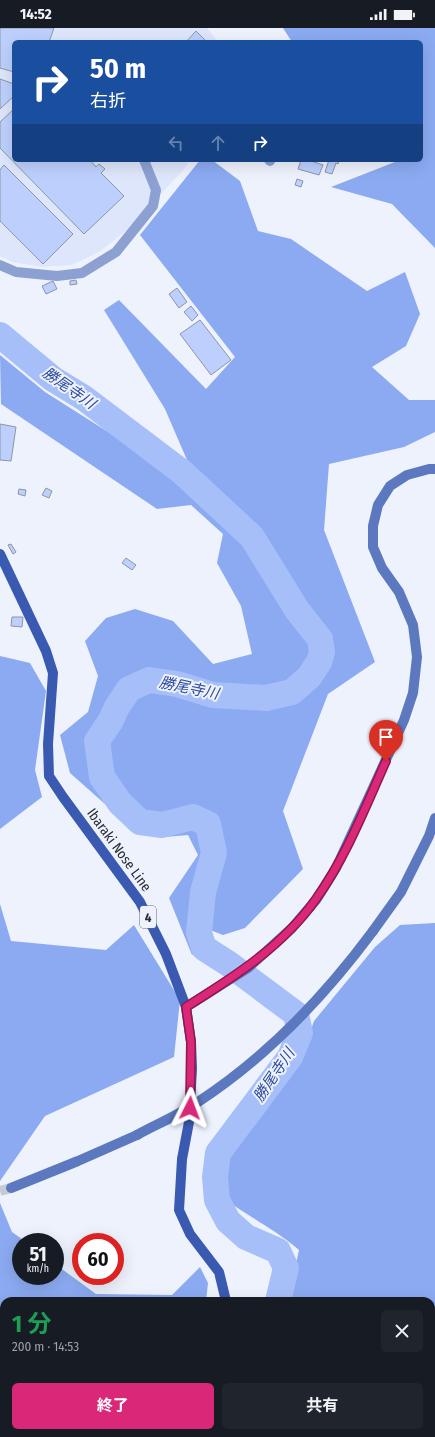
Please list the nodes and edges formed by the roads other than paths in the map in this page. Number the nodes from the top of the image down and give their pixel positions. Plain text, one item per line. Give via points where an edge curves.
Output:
1 (145, 162) edge
2 (0, 265) edge
3 (435, 469) edge
4 (0, 554) edge
5 (435, 818) edge
6 (186, 1007) junction
7 (11, 1188) tunnel mouth
8 (225, 1297) edge

1 - 2 street via 156,190 153,206 116,252 82,273 57,276 16,272
3 - 6 street via 407,475 390,486 378,505 373,526 373,547 382,568 399,592 413,625 416,657 413,693 404,720 336,868 316,900 292,928 248,968
4 - 6 main road, Ibaraki Nose Line / 4 via 46,651 53,673 48,744 49,776 140,902 166,954
5 - 7 street, bridge via 429,836 401,892 343,972 298,1021 243,1071 197,1103 137,1136
6 - 8 main road, Ibaraki Nose Line / 4 via 192,1069 179,1210 190,1234 220,1272

